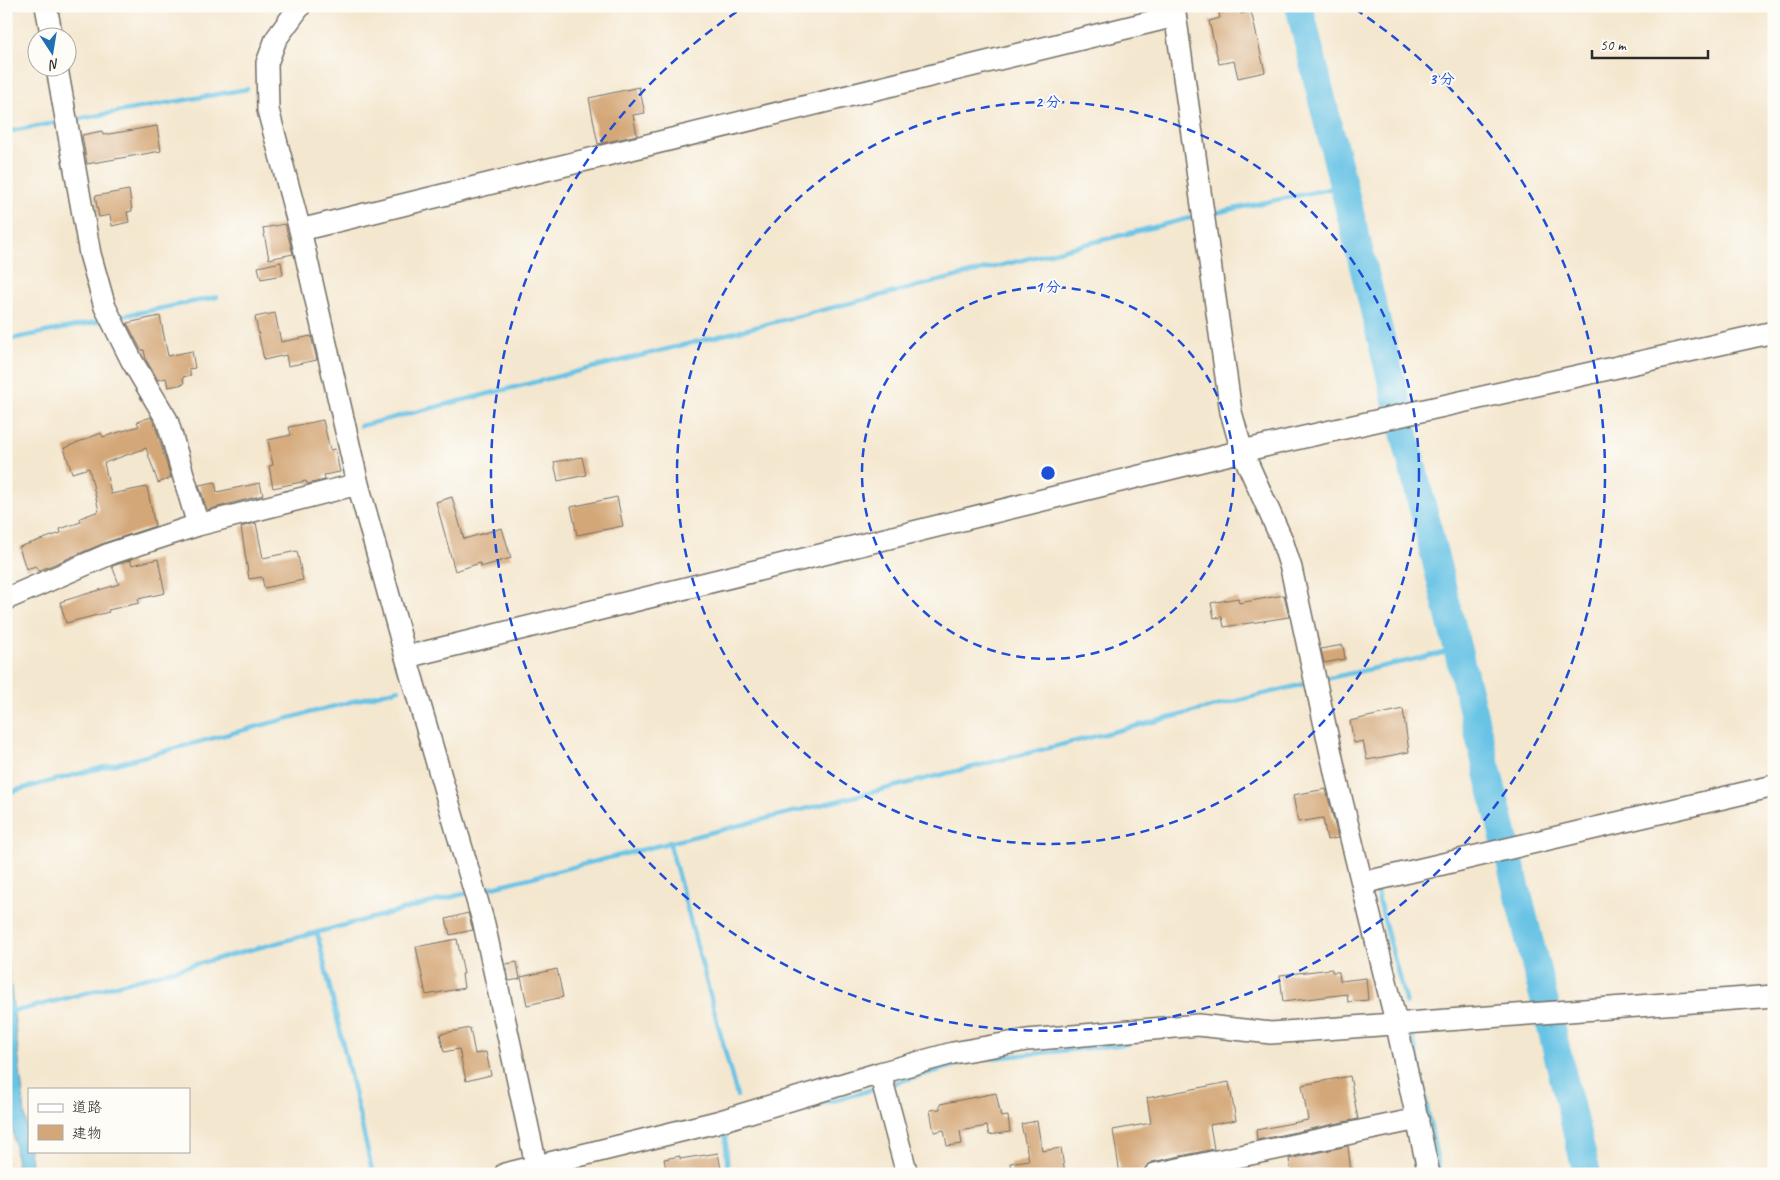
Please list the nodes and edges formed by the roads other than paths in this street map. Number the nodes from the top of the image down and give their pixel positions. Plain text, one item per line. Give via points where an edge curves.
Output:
1 (46, 6) edge
2 (300, 6) edge
3 (1174, 11) edge
4 (50, 28) edge
5 (59, 78) edge
6 (300, 230) junction
7 (1774, 332) edge
8 (1242, 451) junction
9 (358, 484) junction
10 (198, 525) junction
11 (6, 599) edge
12 (406, 657) junction
13 (1774, 786) edge
14 (1362, 883) junction
15 (1774, 996) edge
16 (1396, 1026) junction
17 (880, 1072) junction
18 (1418, 1118) junction
19 (538, 1170) edge
20 (1160, 1173) edge
21 (505, 1174) edge
22 (907, 1174) edge
23 (1429, 1174) edge

1 - 4 street
2 - 6 street via 276,39 267,63 268,110
3 - 6 street
3 - 8 street via 1224,367 1231,412
5 - 10 street via 90,254 105,307 167,420
6 - 9 street
7 - 8 street
8 - 12 street
8 - 14 street via 1282,540 1291,568
9 - 10 street
9 - 12 street
10 - 11 street via 112,553
12 - 19 street via 484,924
13 - 14 street
14 - 16 street
15 - 16 street
16 - 17 street via 1271,1033 1198,1025 1027,1040 952,1053
16 - 18 street
17 - 19 street via 717,1122
17 - 22 street
18 - 20 street
18 - 23 street
19 - 21 street

